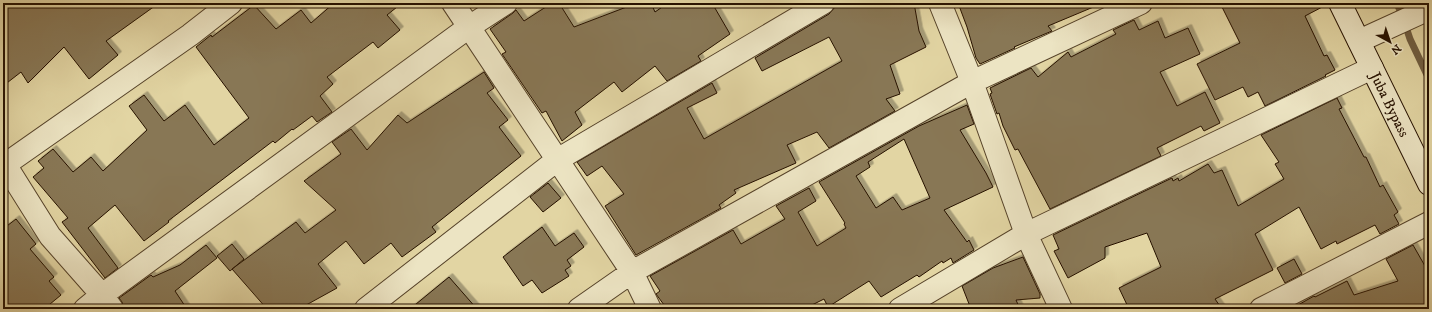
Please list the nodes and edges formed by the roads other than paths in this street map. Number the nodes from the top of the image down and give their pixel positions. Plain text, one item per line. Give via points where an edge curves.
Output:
1 (231, 3) edge
2 (452, 3) edge
3 (506, 3) edge
4 (823, 3) edge
5 (940, 3) edge
6 (1141, 3) edge
7 (1340, 3) edge
8 (1429, 9) edge
9 (469, 27) junction
10 (1359, 42) junction
11 (1372, 68) junction
12 (972, 82) junction
13 (1424, 159) edge
14 (557, 160) junction
15 (4, 163) edge
16 (1429, 184) edge
17 (1429, 223) edge
18 (1026, 234) junction
19 (632, 272) junction
20 (107, 302) edge
21 (86, 309) edge
22 (366, 309) edge
23 (579, 309) edge
24 (650, 309) edge
25 (900, 309) edge
26 (1061, 309) edge
27 (1261, 309) edge

1 - 15 street
2 - 9 street
3 - 9 street
4 - 14 street
5 - 12 street
6 - 12 street
7 - 10 street, Juba Bypass
8 - 10 street
9 - 14 street
9 - 20 street
10 - 11 street, Juba Bypass
11 - 13 street, Juba Bypass
11 - 18 street
12 - 18 street
12 - 19 street
13 - 16 street, Juba Bypass
14 - 19 street
14 - 22 street
15 - 20 street via 50,236
17 - 27 street
18 - 25 street
18 - 26 street
19 - 23 street
19 - 24 street
20 - 21 street

